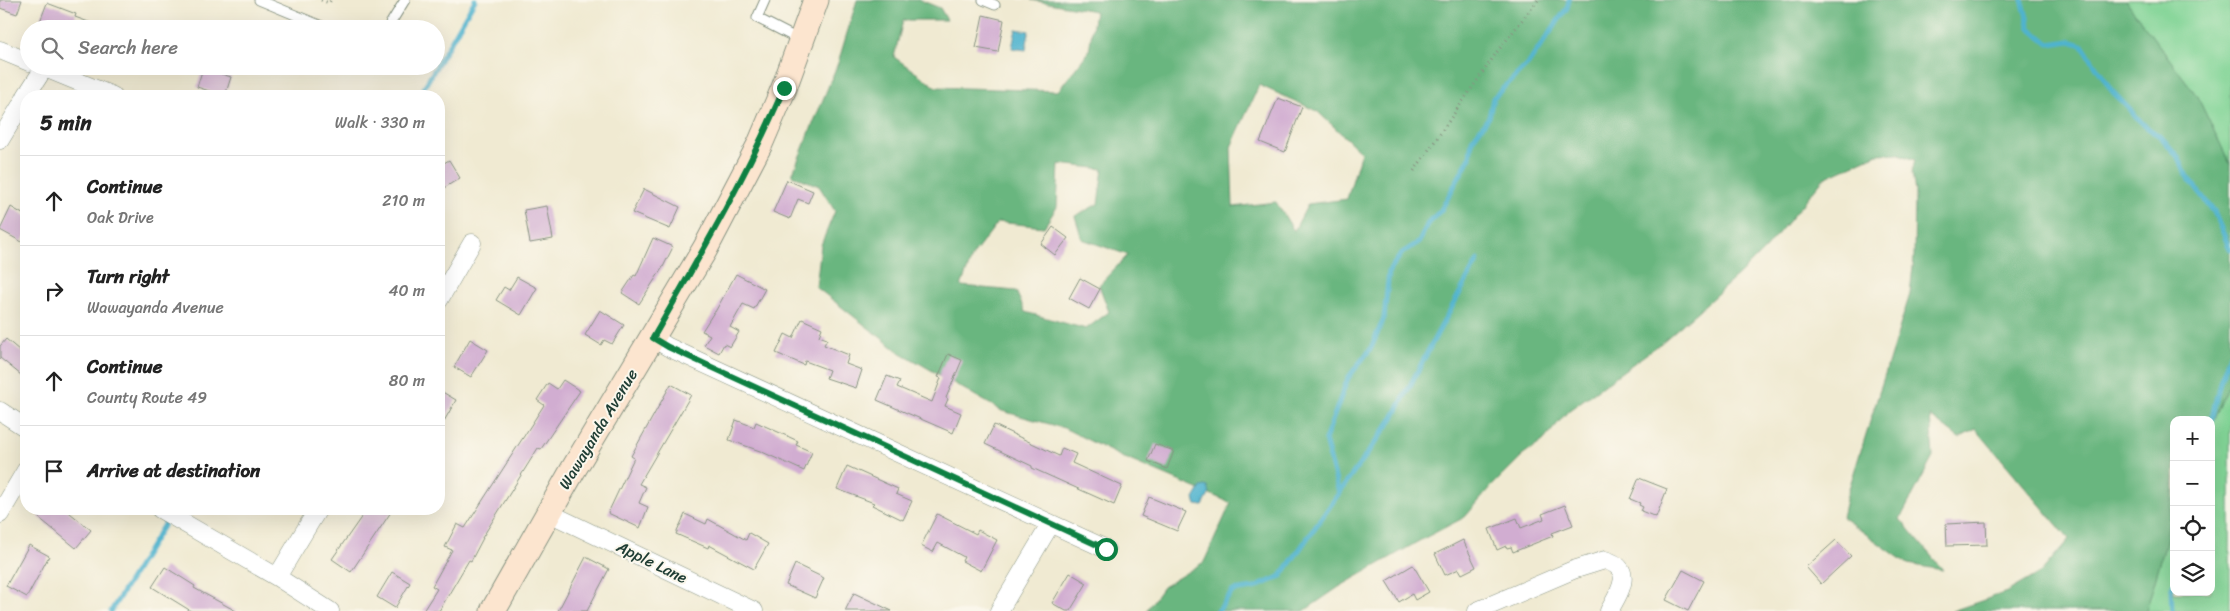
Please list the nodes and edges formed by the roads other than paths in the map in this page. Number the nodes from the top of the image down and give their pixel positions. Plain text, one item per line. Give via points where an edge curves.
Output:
1 (259, 0) edge
2 (404, 0) edge
3 (764, 0) edge
4 (816, 0) edge
5 (983, 0) edge
6 (994, 5) dead end
7 (307, 20) edge
8 (392, 20) edge
9 (802, 41) junction
10 (0, 50) edge
11 (20, 58) edge
12 (33, 75) edge
13 (62, 75) edge
14 (28, 90) edge
15 (98, 90) edge
16 (20, 106) edge
17 (0, 140) edge
18 (472, 243) dead end
19 (445, 290) edge
20 (653, 338) junction
21 (0, 412) edge
22 (20, 424) edge
23 (20, 480) edge
24 (549, 513) junction
25 (0, 514) edge
26 (170, 515) edge
27 (314, 515) edge
28 (1050, 525) junction
29 (1106, 549) dead end
30 (276, 577) junction
31 (330, 611) edge
32 (493, 611) edge
33 (754, 611) edge
34 (999, 611) edge
35 (1477, 611) edge
36 (1609, 611) edge

1 - 7 lane
2 - 8 lane
3 - 9 lane via 757,18
4 - 9 street, Wawayanda Avenue
5 - 6 lane
9 - 20 street, Wawayanda Avenue via 760,144 705,249
10 - 11 street
12 - 14 street
13 - 15 street
16 - 17 street
18 - 19 street
20 - 24 street, Wawayanda Avenue
20 - 28 street
21 - 22 street
23 - 25 street
24 - 32 street, Wawayanda Avenue
24 - 33 street, Apple Lane
26 - 30 street
27 - 30 street
28 - 29 street
28 - 34 street
30 - 31 street
35 - 36 street via 1598,561 1612,562 1622,572 1623,586

